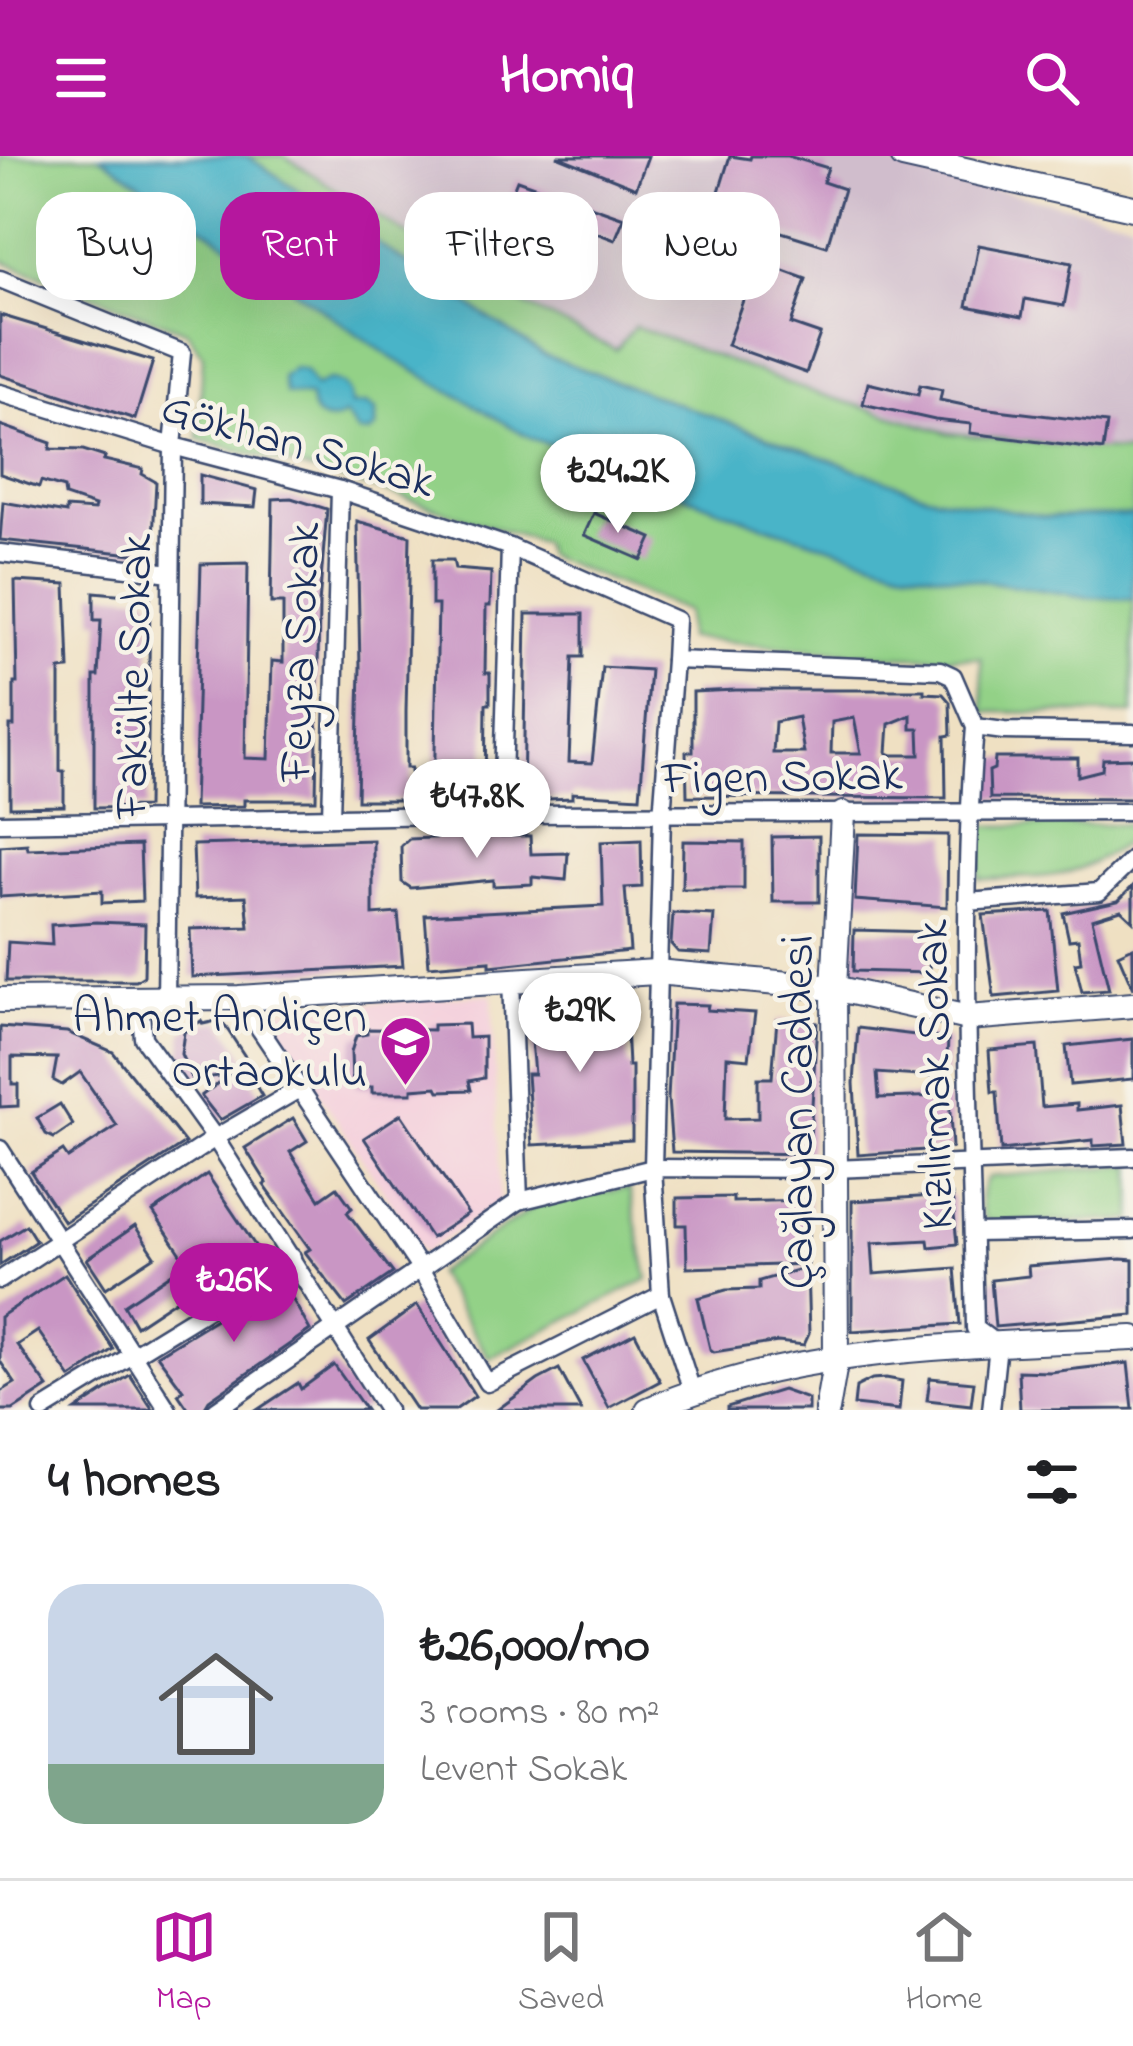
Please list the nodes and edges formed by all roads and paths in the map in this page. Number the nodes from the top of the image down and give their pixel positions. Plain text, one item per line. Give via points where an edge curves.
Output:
1 (902, 156) edge
2 (1133, 208) edge
3 (0, 279) edge
4 (0, 393) edge
5 (173, 446) junction
6 (340, 490) junction
7 (510, 548) junction
8 (0, 554) edge
9 (171, 573) junction
10 (674, 660) junction
11 (975, 727) junction
12 (1133, 733) edge
13 (968, 810) junction
14 (1133, 812) edge
15 (502, 814) junction
16 (843, 814) junction
17 (662, 816) junction
18 (331, 817) junction
19 (169, 820) junction
20 (0, 823) edge
21 (1133, 859) edge
22 (968, 902) junction
23 (656, 972) junction
24 (511, 978) junction
25 (834, 988) junction
26 (239, 998) junction
27 (0, 1000) edge
28 (140, 1000) junction
29 (166, 1000) junction
30 (1133, 1005) edge
31 (968, 1018) junction
32 (299, 1089) junction
33 (214, 1138) junction
34 (0, 1149) edge
35 (1133, 1157) edge
36 (969, 1164) junction
37 (653, 1168) junction
38 (833, 1169) junction
39 (7, 1174) edge
40 (519, 1201) junction
41 (1133, 1230) edge
42 (973, 1233) junction
43 (60, 1239) junction
44 (292, 1257) junction
45 (419, 1267) junction
46 (0, 1280) edge
47 (661, 1295) junction
48 (337, 1326) junction
49 (1133, 1338) edge
50 (998, 1345) junction
51 (134, 1356) junction
52 (836, 1358) junction
53 (692, 1390) junction
54 (43, 1410) edge
55 (168, 1410) edge
56 (215, 1410) edge
57 (387, 1410) edge
58 (648, 1410) edge
59 (827, 1410) edge
60 (991, 1410) edge

1 - 2 street
3 - 5 street, Fakülte Sokak via 182,353
4 - 5 street, Gökhan Sokak
5 - 6 street, Gökhan Sokak
5 - 9 street, Fakülte Sokak
6 - 7 street, Gökhan Sokak
6 - 18 street, Feyza Sokak
7 - 10 street, Gökhan Sokak via 676,620
7 - 15 street
8 - 9 street
9 - 19 street, Fakülte Sokak
10 - 11 street via 940,670 953,676
10 - 17 street
11 - 12 street
11 - 13 street, Kızılırmak Sokak
13 - 14 street, Figen Sokak
13 - 16 street, Figen Sokak
13 - 22 street, Kızılırmak Sokak
15 - 17 street, Figen Sokak
15 - 18 street, Figen Sokak
16 - 17 street, Figen Sokak
16 - 25 street, Çağlayan Caddesi
17 - 23 street
18 - 19 street, Figen Sokak
19 - 20 street, Figen Sokak
19 - 29 street, Fakülte Sokak
21 - 22 street via 1099,892
22 - 31 street, Kızılırmak Sokak
23 - 24 street
23 - 25 street
23 - 37 street
24 - 26 street
24 - 40 street
25 - 31 street
25 - 38 street, Çağlayan Caddesi
26 - 29 street
26 - 32 street
27 - 28 street
28 - 29 street
28 - 33 street via 143,1038
30 - 31 street
31 - 36 street, Kızılırmak Sokak
32 - 33 street
32 - 45 street
33 - 43 street
33 - 44 street
34 - 39 street
35 - 36 street
36 - 38 street
36 - 42 street, Kızılırmak Sokak
37 - 38 street
37 - 40 street
37 - 47 street
38 - 52 street, Çağlayan Caddesi
39 - 43 street
40 - 45 street
41 - 42 street
42 - 50 street, Kızılırmak Sokak via 975,1328
43 - 46 street
43 - 51 street
44 - 48 street
44 - 51 street
45 - 47 street via 487,1383
45 - 48 street
47 - 53 street
48 - 56 street
48 - 57 street
49 - 50 street
50 - 52 street
50 - 60 street
51 - 54 street
51 - 55 street
52 - 53 street
52 - 59 street, Çağlayan Caddesi
53 - 58 street

